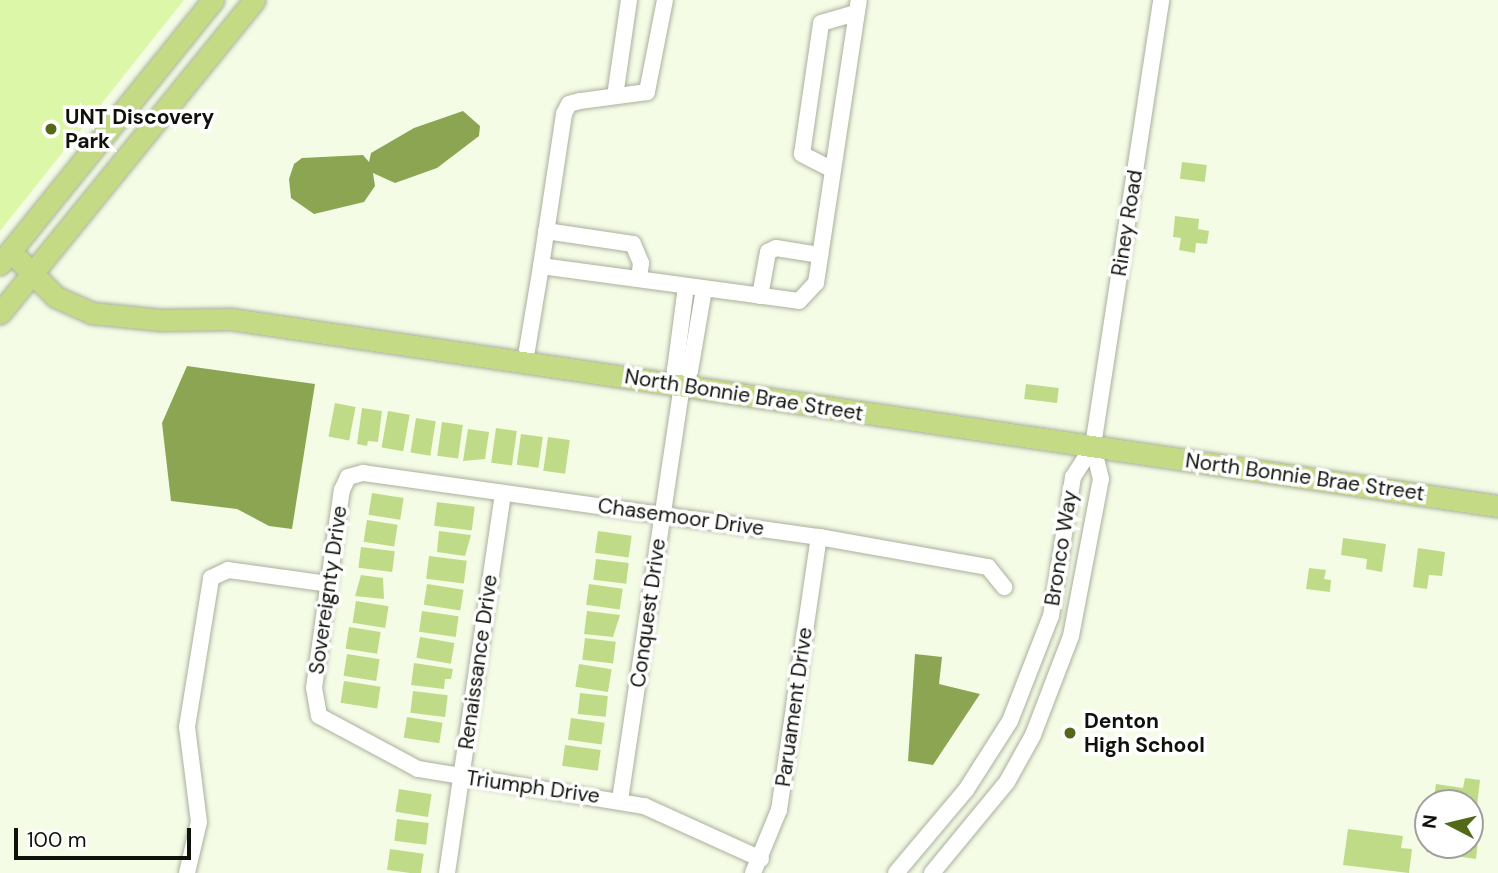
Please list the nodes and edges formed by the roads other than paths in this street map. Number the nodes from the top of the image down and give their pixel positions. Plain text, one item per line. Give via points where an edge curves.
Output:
1 (213, 0) edge
2 (254, 0) edge
3 (629, 0) edge
4 (664, 0) edge
5 (1161, 0) edge
6 (858, 7) edge
7 (615, 96) junction
8 (833, 170) junction
9 (546, 231) junction
10 (820, 255) junction
11 (5, 258) edge
12 (541, 266) junction
13 (32, 274) junction
14 (639, 279) junction
15 (686, 287) junction
16 (704, 289) junction
17 (760, 296) junction
18 (0, 313) edge
19 (525, 362) junction
20 (682, 381) junction
21 (1093, 446) junction
22 (348, 477) joint
23 (503, 493) junction
24 (1498, 506) edge
25 (662, 514) junction
26 (819, 537) junction
27 (329, 584) junction
28 (1004, 587) dead end
29 (314, 704) joint
30 (461, 777) junction
31 (620, 800) junction
32 (757, 866) edge
33 (187, 873) edge
34 (447, 873) edge
35 (896, 873) edge
36 (932, 873) edge

1 - 11 main road
2 - 13 main road
3 - 7 street
4 - 7 street via 647,92
5 - 21 street, Riney Road
6 - 8 street
6 - 8 street via 821,23 802,154
7 - 9 street via 569,104
8 - 10 street
9 - 12 street
9 - 14 street via 633,244 641,263
10 - 17 street via 816,283 809,295 799,301
10 - 17 street via 776,248 768,252
11 - 13 main road, North Bonnie Brae Street
12 - 14 street
12 - 19 street
13 - 18 main road
13 - 19 main road, North Bonnie Brae Street via 56,297 92,313 161,320 231,318
14 - 15 street
15 - 16 street
15 - 20 street via 675,370
16 - 17 street
16 - 20 street via 690,371
19 - 20 main road, North Bonnie Brae Street
20 - 21 main road, North Bonnie Brae Street
20 - 25 street, Conquest Drive
21 - 24 main road, North Bonnie Brae Street
21 - 35 street, Bronco Way via 1073,477 1051,616 1010,721 966,790
21 - 36 street, Bronco Way via 1101,480 1090,550 1071,636 1054,684 1007,782
22 - 23 street, Chasemoor Drive via 363,473
22 - 27 street, Sovereignty Drive
23 - 25 street, Chasemoor Drive
23 - 30 street, Renaissance Drive
25 - 26 street, Chasemoor Drive
25 - 31 street, Conquest Drive
26 - 28 street, Chasemoor Drive via 981,565 993,571
26 - 32 street, Paruament Drive via 779,810
27 - 29 street, Sovereignty Drive
27 - 33 street via 228,570 216,574 208,584 187,727 199,822
29 - 30 street, Triumph Drive via 319,716 407,765
30 - 31 street, Triumph Drive
30 - 34 street, Renaissance Drive
31 - 32 street, Triumph Drive via 688,822

